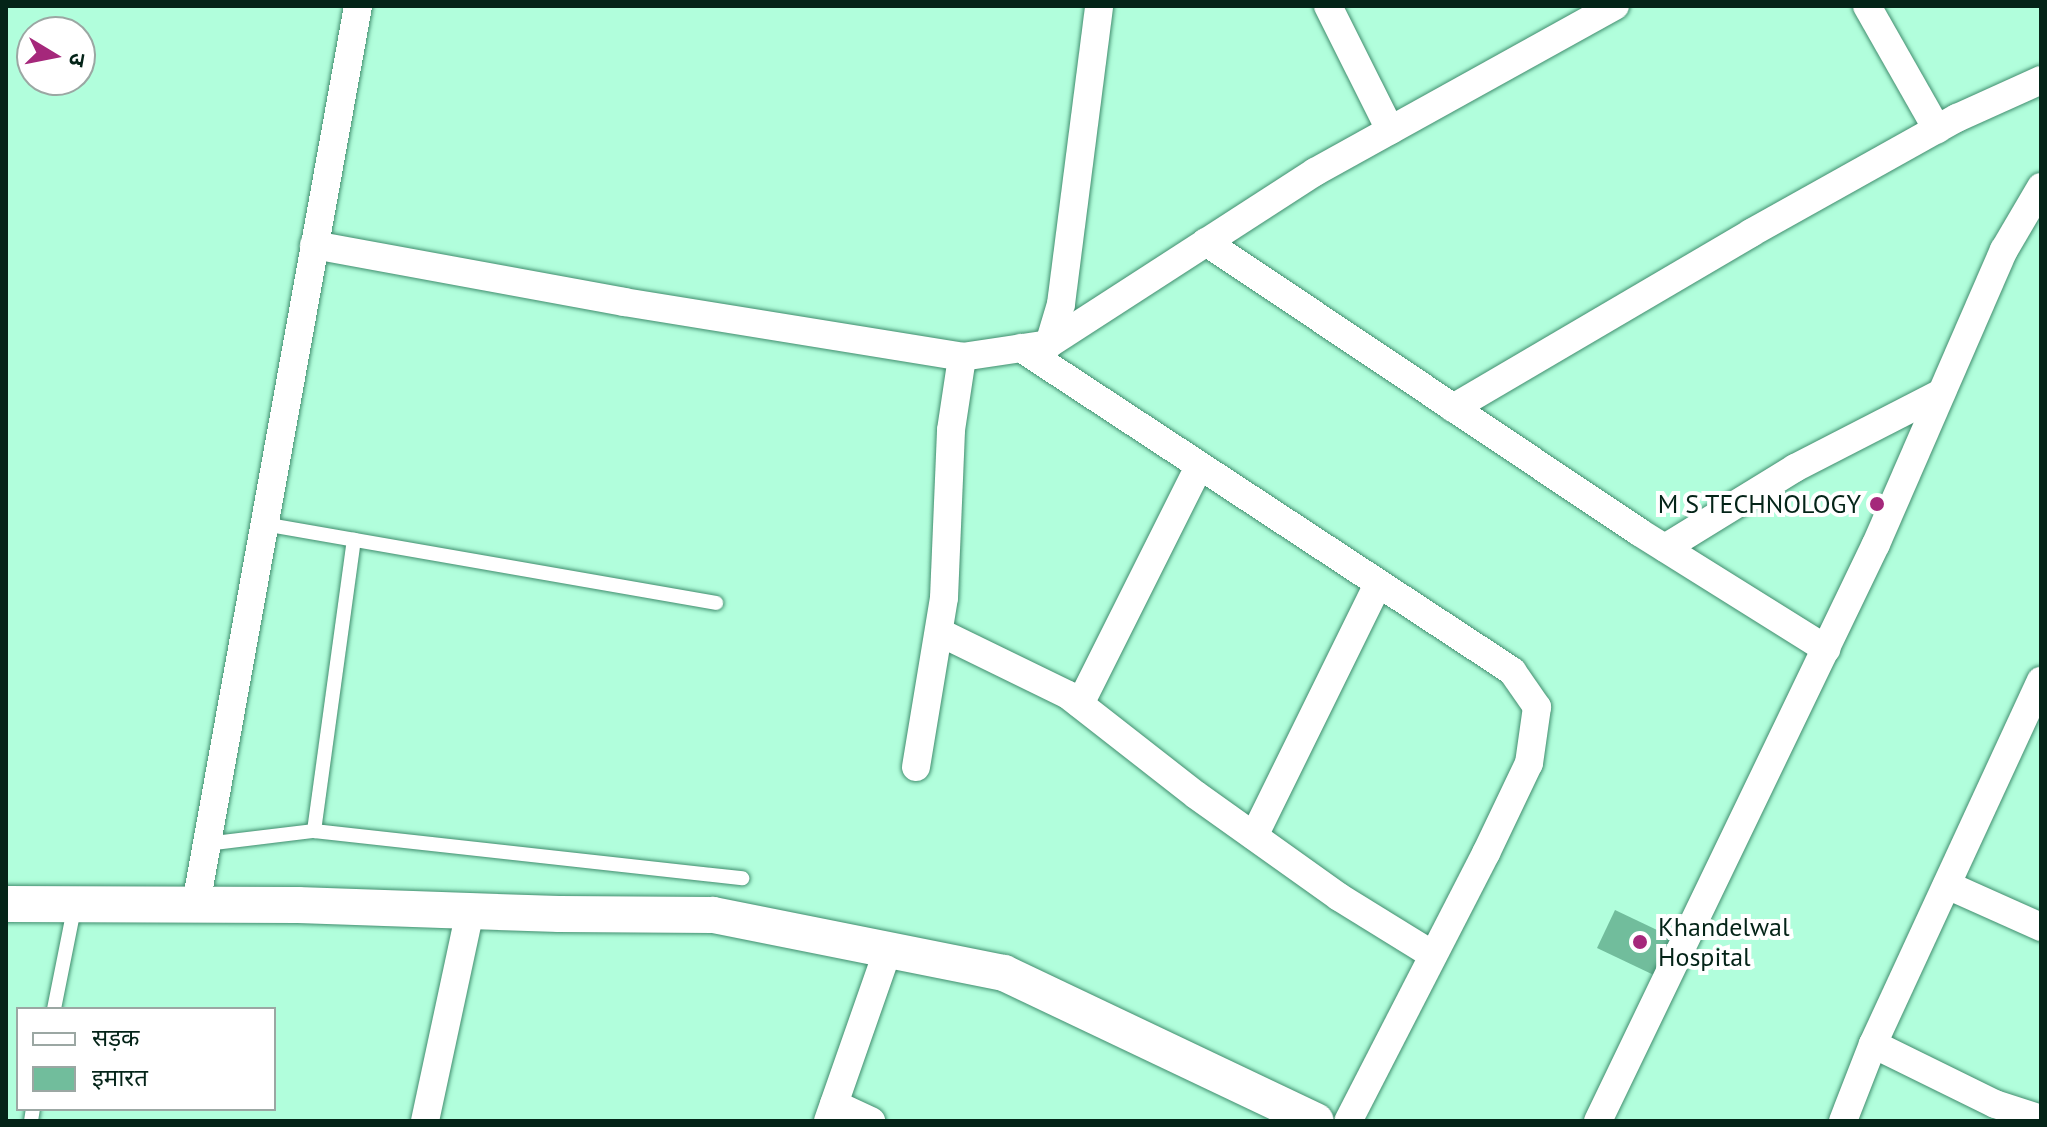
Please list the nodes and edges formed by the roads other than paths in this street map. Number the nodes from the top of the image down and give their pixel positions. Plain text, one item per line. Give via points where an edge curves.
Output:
1 (358, 6) edge
2 (1099, 6) edge
3 (1328, 6) edge
4 (1615, 6) edge
5 (1867, 6) edge
6 (1578, 15) edge
7 (2041, 80) edge
8 (1937, 129) junction
9 (1390, 130) junction
10 (2041, 187) edge
11 (1206, 242) junction
12 (314, 245) junction
13 (1049, 344) junction
14 (1021, 348) junction
15 (962, 357) junction
16 (1941, 393) junction
17 (1453, 408) junction
18 (1199, 466) junction
19 (264, 524) junction
20 (354, 540) junction
21 (1665, 548) junction
22 (1378, 584) junction
23 (716, 603) dead end
24 (939, 632) junction
25 (1826, 649) junction
26 (2041, 681) edge
27 (1080, 704) junction
28 (2031, 733) edge
29 (916, 767) dead end
30 (314, 831) junction
31 (1254, 836) junction
32 (206, 844) junction
33 (742, 878) dead end
34 (1947, 885) junction
35 (6, 904) edge
36 (75, 904) junction
37 (196, 904) junction
38 (470, 911) junction
39 (2041, 927) edge
40 (888, 950) junction
41 (1433, 955) junction
42 (54, 1007) edge
43 (1873, 1044) junction
44 (831, 1112) edge
45 (2041, 1119) edge
46 (425, 1121) edge
47 (871, 1121) edge
48 (1316, 1121) edge
49 (1348, 1121) edge
50 (1598, 1121) edge
51 (1843, 1121) edge

1 - 12 street
2 - 13 street via 1061,304
3 - 9 street
4 - 6 street
5 - 8 street
6 - 9 street
7 - 8 street
8 - 17 street
9 - 11 street
10 - 16 street via 2004,250
11 - 13 street
11 - 17 street
12 - 15 street
12 - 19 street
13 - 14 street
14 - 15 street
14 - 18 street
15 - 24 street via 951,430
16 - 21 street via 1795,468
16 - 25 street
17 - 21 street
18 - 22 street
18 - 27 street
19 - 20 lane
19 - 32 street
20 - 23 lane
20 - 30 lane
21 - 25 street
22 - 31 street
22 - 41 street via 1512,671 1537,707 1529,763
24 - 27 street
24 - 29 street
25 - 50 street
26 - 28 street
27 - 31 street
28 - 34 street
30 - 32 lane
30 - 33 lane
31 - 41 street
32 - 37 street
34 - 39 street
34 - 43 street
35 - 36 street
36 - 37 street
36 - 42 lane
37 - 38 street
38 - 40 street via 713,915
38 - 46 street
40 - 44 street
40 - 48 street via 1004,973
41 - 49 street
43 - 45 street via 1995,1104
43 - 51 street
44 - 47 street

